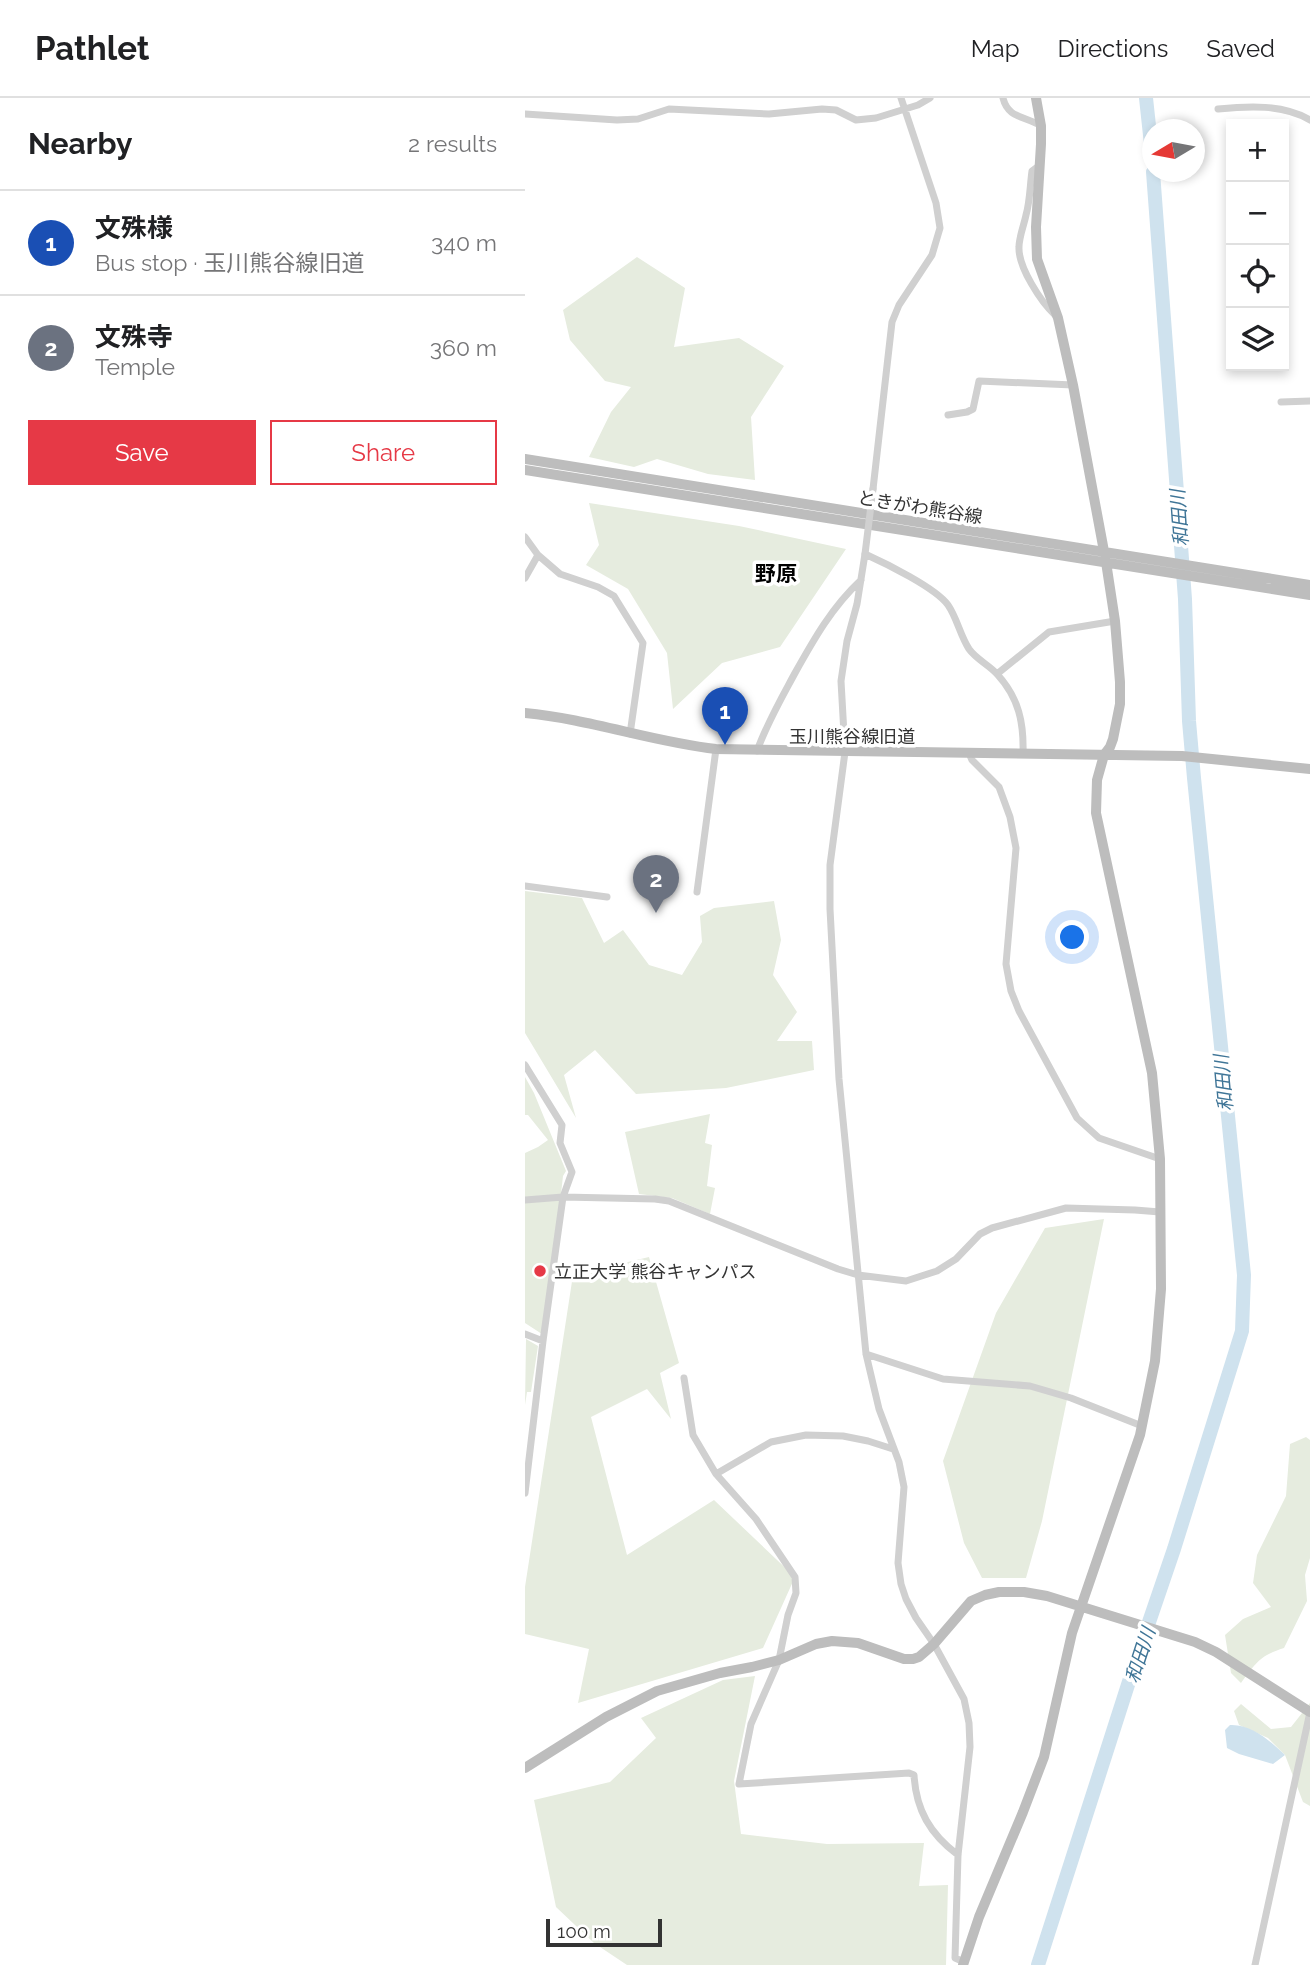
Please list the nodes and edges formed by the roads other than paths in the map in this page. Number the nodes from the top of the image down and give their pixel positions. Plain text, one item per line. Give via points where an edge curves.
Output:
1 (901, 98) edge
2 (930, 98) edge
3 (1003, 98) edge
4 (1036, 98) edge
5 (905, 109) junction
6 (1218, 109) dead end
7 (525, 114) edge
8 (1310, 120) edge
9 (1041, 126) junction
10 (1040, 164) junction
11 (1058, 318) junction
12 (1073, 385) junction
13 (1310, 401) edge
14 (1281, 402) dead end
15 (948, 415) dead end
16 (525, 459) edge
17 (525, 470) edge
18 (525, 537) edge
19 (865, 554) junction
20 (538, 555) junction
21 (1105, 557) junction
22 (1212, 574) junction
23 (525, 578) edge
24 (861, 580) junction
25 (1310, 585) edge
26 (1310, 595) edge
27 (1115, 621) junction
28 (997, 674) junction
29 (525, 713) edge
30 (630, 734) junction
31 (716, 750) junction
32 (757, 751) junction
33 (845, 751) junction
34 (969, 753) junction
35 (1023, 754) junction
36 (1104, 755) junction
37 (1310, 769) edge
38 (525, 887) edge
39 (697, 892) dead end
40 (607, 897) dead end
41 (525, 1065) edge
42 (1160, 1159) junction
43 (563, 1197) junction
44 (525, 1200) edge
45 (1160, 1212) junction
46 (858, 1275) junction
47 (525, 1334) edge
48 (543, 1341) junction
49 (866, 1354) junction
50 (684, 1378) dead end
51 (1142, 1426) junction
52 (893, 1449) junction
53 (716, 1474) junction
54 (526, 1478) edge
55 (525, 1493) edge
56 (1082, 1605) junction
57 (934, 1644) junction
58 (779, 1660) junction
59 (1310, 1712) edge
60 (525, 1768) edge
61 (957, 1855) junction
62 (964, 1963) edge
63 (1255, 1965) edge

1 - 5 street
2 - 5 street
3 - 9 street via 1005,107 1017,117
4 - 9 street
5 - 7 street via 856,120 822,109 769,114 669,109 617,120
5 - 19 street, bridge via 940,228 932,255 892,322
6 - 8 street via 1254,105
9 - 10 street
10 - 11 street via 1037,259
10 - 11 street via 1032,171 1019,248 1028,277
11 - 12 street
12 - 15 street via 979,381 973,409
12 - 21 street
13 - 14 street
16 - 21 street, ときがわ熊谷線
17 - 21 street, ときがわ熊谷線
18 - 20 street
19 - 24 street
19 - 28 street via 889,564 947,603 970,650
20 - 23 street
20 - 30 street via 560,574 614,596 643,643
21 - 22 street, ときがわ熊谷線
21 - 27 street
22 - 25 street, ときがわ熊谷線
22 - 26 street, ときがわ熊谷線
24 - 32 street via 820,629
24 - 33 street via 841,681
27 - 28 street via 1049,632
27 - 36 street via 1120,704
28 - 35 street via 1015,698 1024,730
29 - 30 street, 玉川熊谷線旧道
30 - 31 street, 玉川熊谷線旧道
31 - 32 street, 玉川熊谷線旧道
31 - 39 street
32 - 33 street, 玉川熊谷線旧道
33 - 34 street, 玉川熊谷線旧道
33 - 46 street via 830,865 830,909 839,1079
34 - 35 street, 玉川熊谷線旧道
34 - 42 street via 999,787 1010,817 1016,848 1006,964 1019,1011 1077,1118 1099,1138
35 - 36 street, 玉川熊谷線旧道
36 - 37 street, 玉川熊谷線旧道 via 1200,757
36 - 42 street via 1097,780 1096,813 1152,1073
38 - 40 street
41 - 43 street via 562,1125 560,1143 572,1172
42 - 45 street
43 - 44 street
43 - 46 street via 669,1201
43 - 48 street
45 - 46 street via 1066,1208 992,1228 956,1259 917,1278 906,1281
45 - 51 street via 1159,1320
46 - 49 street
47 - 48 street
48 - 54 street
49 - 51 street via 943,1379 1030,1386
49 - 52 street
50 - 53 street via 693,1435
51 - 56 street
52 - 53 street via 843,1436 806,1435 771,1442
52 - 57 street via 904,1487 898,1563 901,1584
53 - 58 street via 756,1519 795,1577 796,1593
54 - 55 street
56 - 57 street via 1024,1592 985,1595 971,1601
56 - 59 street via 1208,1647
56 - 62 street via 1040,1767
57 - 58 street via 919,1657 904,1659 858,1643 832,1641
57 - 61 street via 964,1699 969,1723
58 - 60 street via 657,1691
58 - 61 street via 751,1724 739,1784 909,1773 914,1775 920,1810 944,1845
59 - 63 street
61 - 62 street via 955,1958

